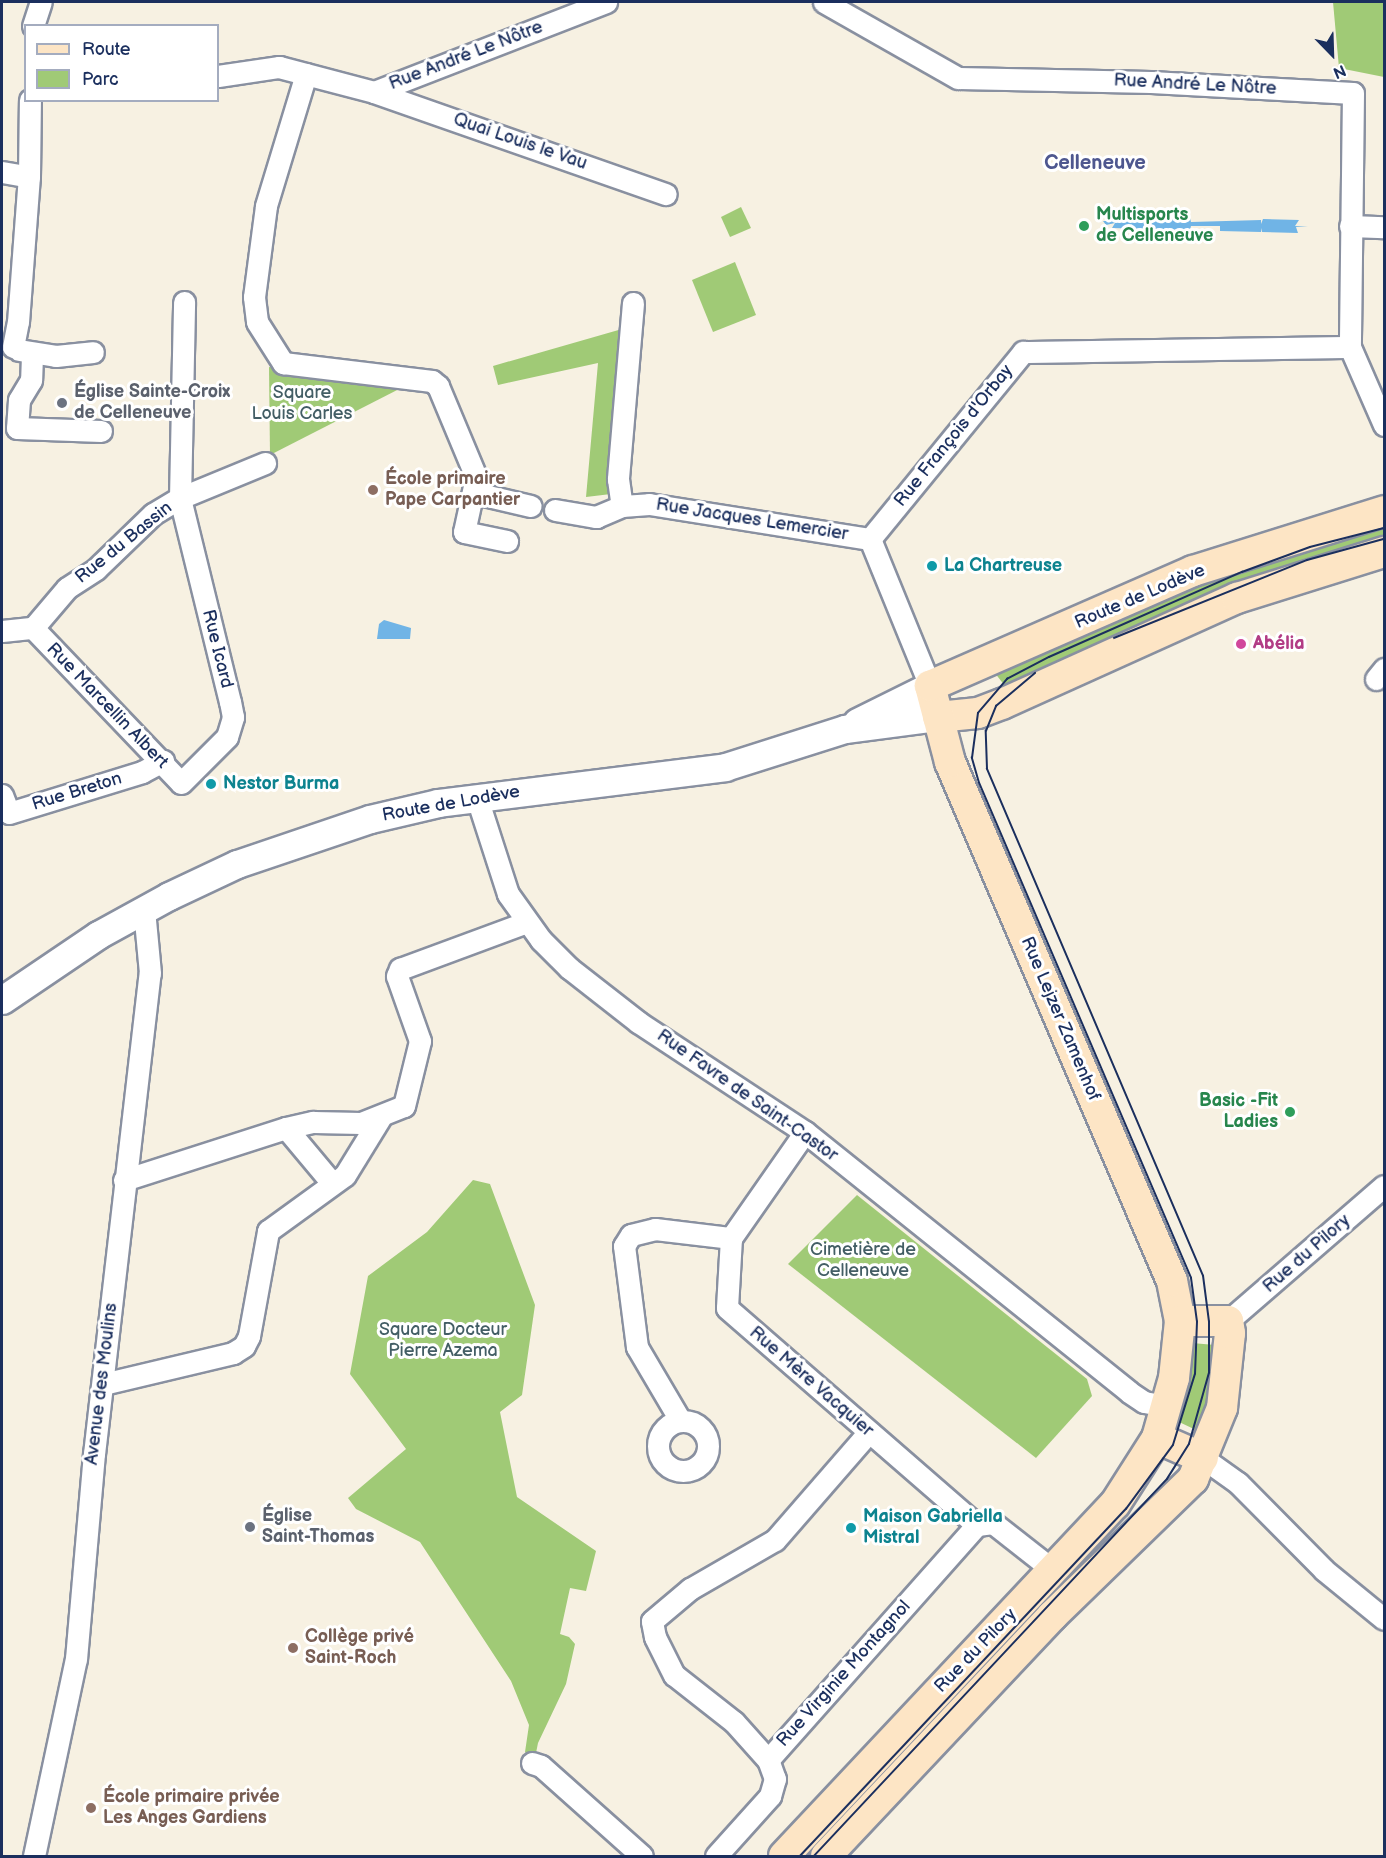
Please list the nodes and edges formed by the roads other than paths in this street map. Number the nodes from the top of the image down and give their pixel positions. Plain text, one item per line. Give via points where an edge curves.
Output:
1 (41, 2) edge
2 (606, 2) edge
3 (824, 2) edge
4 (34, 24) edge
5 (306, 74) junction
6 (219, 76) edge
7 (374, 92) junction
8 (30, 102) edge
9 (2, 172) edge
10 (29, 177) junction
11 (666, 194) dead end
12 (1350, 226) junction
13 (1384, 227) edge
14 (184, 302) dead end
15 (633, 303) dead end
16 (1350, 347) junction
17 (15, 350) edge
18 (93, 352) dead end
19 (1384, 425) edge
20 (101, 431) dead end
21 (265, 464) dead end
22 (475, 493) junction
23 (180, 498) junction
24 (531, 506) dead end
25 (622, 506) junction
26 (555, 510) dead end
27 (1384, 511) edge
28 (870, 539) junction
29 (507, 541) dead end
30 (1384, 556) edge
31 (33, 628) junction
32 (2, 632) edge
33 (930, 686) junction
34 (938, 717) junction
35 (845, 729) junction
36 (163, 761) junction
37 (181, 783) joint
38 (2, 795) edge
39 (477, 798) junction
40 (144, 910) junction
41 (527, 922) junction
42 (2, 1000) edge
43 (380, 1118) junction
44 (286, 1128) junction
45 (805, 1132) junction
46 (124, 1180) junction
47 (332, 1183) junction
48 (1384, 1186) edge
49 (731, 1238) junction
50 (1180, 1321) junction
51 (1228, 1321) junction
52 (102, 1384) junction
53 (1166, 1406) junction
54 (680, 1420) dead end
55 (869, 1432) junction
56 (1157, 1438) junction
57 (1203, 1458) junction
58 (977, 1525) junction
59 (1053, 1570) junction
60 (1384, 1619) edge
61 (768, 1760) junction
62 (532, 1763) dead end
63 (34, 1857) edge
64 (642, 1857) edge
65 (716, 1857) edge
66 (784, 1857) edge
67 (826, 1857) edge

1 - 4 street
2 - 7 street, Rue André Le Nôtre
3 - 12 street, Rue André Le Nôtre via 958,78 1151,82 1353,93
5 - 6 street, Rue André Le Nôtre via 279,67
5 - 7 street, Rue André Le Nôtre
5 - 22 street via 266,206 254,297 257,322 283,363 432,381 438,386 476,477
7 - 11 street, Quai Louis le Vau
8 - 10 street
9 - 10 street
10 - 17 street
12 - 13 street
12 - 16 street, Rue André Le Nôtre
14 - 23 street, Rue du Bassin
15 - 25 street via 618,479
16 - 19 street, Rue André Le Nôtre
16 - 28 street, Rue François d'Orbay via 1023,352
17 - 18 street
17 - 20 street via 31,380 18,400 17,428
21 - 23 street
22 - 24 street
22 - 29 street via 464,532
23 - 31 street, Rue du Bassin via 153,514 96,569 67,588
23 - 37 street, Rue Icard via 233,717 227,737
25 - 26 street, Rue Jacques Lemercier via 596,517
25 - 28 street, Rue Jacques Lemercier via 649,504
27 - 33 main road, Route de Lodève via 1193,571
28 - 33 street
30 - 34 main road, Route de Lodève via 1237,598 1002,705 978,713
31 - 32 street
31 - 36 street, Rue Marcellin Albert
33 - 34 main road
33 - 35 street
34 - 35 street, Route de Lodève
34 - 50 main road, Rue Lejzer Zamenhof via 950,762 1172,1281
35 - 39 street, Route de Lodève via 725,767
36 - 37 street, Rue Marcellin Albert
36 - 38 street, Rue Breton via 142,772 9,813
39 - 40 street, Route de Lodève via 385,815 280,848
39 - 41 street, Rue Favre de Saint-Castor via 508,894
40 - 42 street, Route de Lodève via 98,935
40 - 46 street, Avenue des Moulins via 150,973
41 - 43 street via 400,969 397,976 420,1041 407,1100
41 - 45 street, Rue Favre de Saint-Castor via 569,968 638,1022
43 - 44 street via 361,1123 313,1122
43 - 47 street via 345,1175
44 - 46 street
44 - 47 street
45 - 49 street
45 - 53 street, Rue Favre de Saint-Castor via 1129,1392 1144,1402
46 - 52 street, Avenue des Moulins
47 - 52 street via 268,1231 244,1346 233,1353
48 - 51 street, Rue du Pilory
49 - 54 street via 643,1230 632,1234 624,1246 637,1347
49 - 55 street, Rue Mère Vacquier via 727,1308
50 - 51 main road
50 - 53 main road, Rue Lejzer Zamenhof via 1174,1378
51 - 57 main road, Rue du Pilory via 1230,1351 1222,1408
52 - 63 street, Avenue des Moulins via 76,1659
53 - 56 main road, Rue du Pilory
55 - 58 street, Rue Mère Vacquier
55 - 61 street via 775,1540 690,1589 652,1621 655,1637 674,1675 734,1722
56 - 57 main road
56 - 59 main road, Rue du Pilory via 1115,1504
57 - 60 street via 1226,1472 1324,1570
57 - 67 main road, Rue du Pilory via 1182,1494 1052,1616
58 - 59 street, Rue Mère Vacquier via 993,1523
58 - 61 street, Rue Virginie Montagnol
59 - 66 main road, Rue du Pilory
61 - 65 street, Rue Virginie Montagnol via 775,1779 770,1796
62 - 64 street via 541,1766

